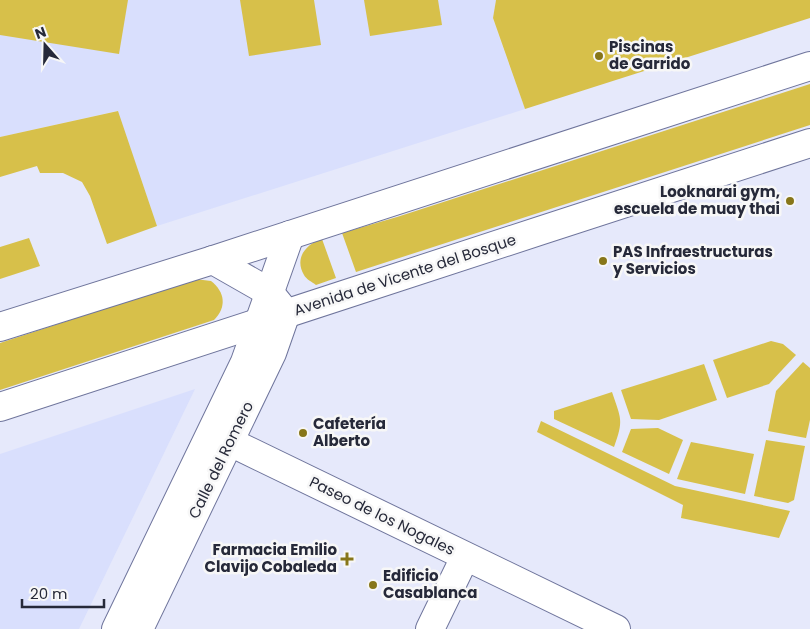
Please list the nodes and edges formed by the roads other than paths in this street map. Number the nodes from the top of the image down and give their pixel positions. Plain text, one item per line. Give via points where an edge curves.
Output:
1 (810, 66) edge
2 (810, 143) edge
3 (290, 235) junction
4 (213, 260) junction
5 (270, 292) junction
6 (286, 313) junction
7 (259, 321) junction
8 (0, 327) edge
9 (0, 407) edge
10 (230, 442) junction
11 (465, 557) junction
12 (116, 629) edge
13 (139, 629) edge
14 (430, 629) edge
15 (616, 629) edge

1 - 3 main road
2 - 6 main road, Avenida de Vicente del Bosque
3 - 4 main road
3 - 5 main road, Calle del Romero
4 - 5 main road
4 - 8 main road
5 - 6 main road
5 - 7 main road, Calle del Romero
6 - 7 main road, Avenida de Vicente del Bosque
6 - 10 main road, Calle del Romero via 272,353
7 - 9 main road, Avenida de Vicente del Bosque
7 - 12 main road, Calle del Romero via 245,362
10 - 11 main road, Paseo de los Nogales
10 - 13 main road, Calle del Romero
11 - 14 main road
11 - 15 main road, Paseo de los Nogales

